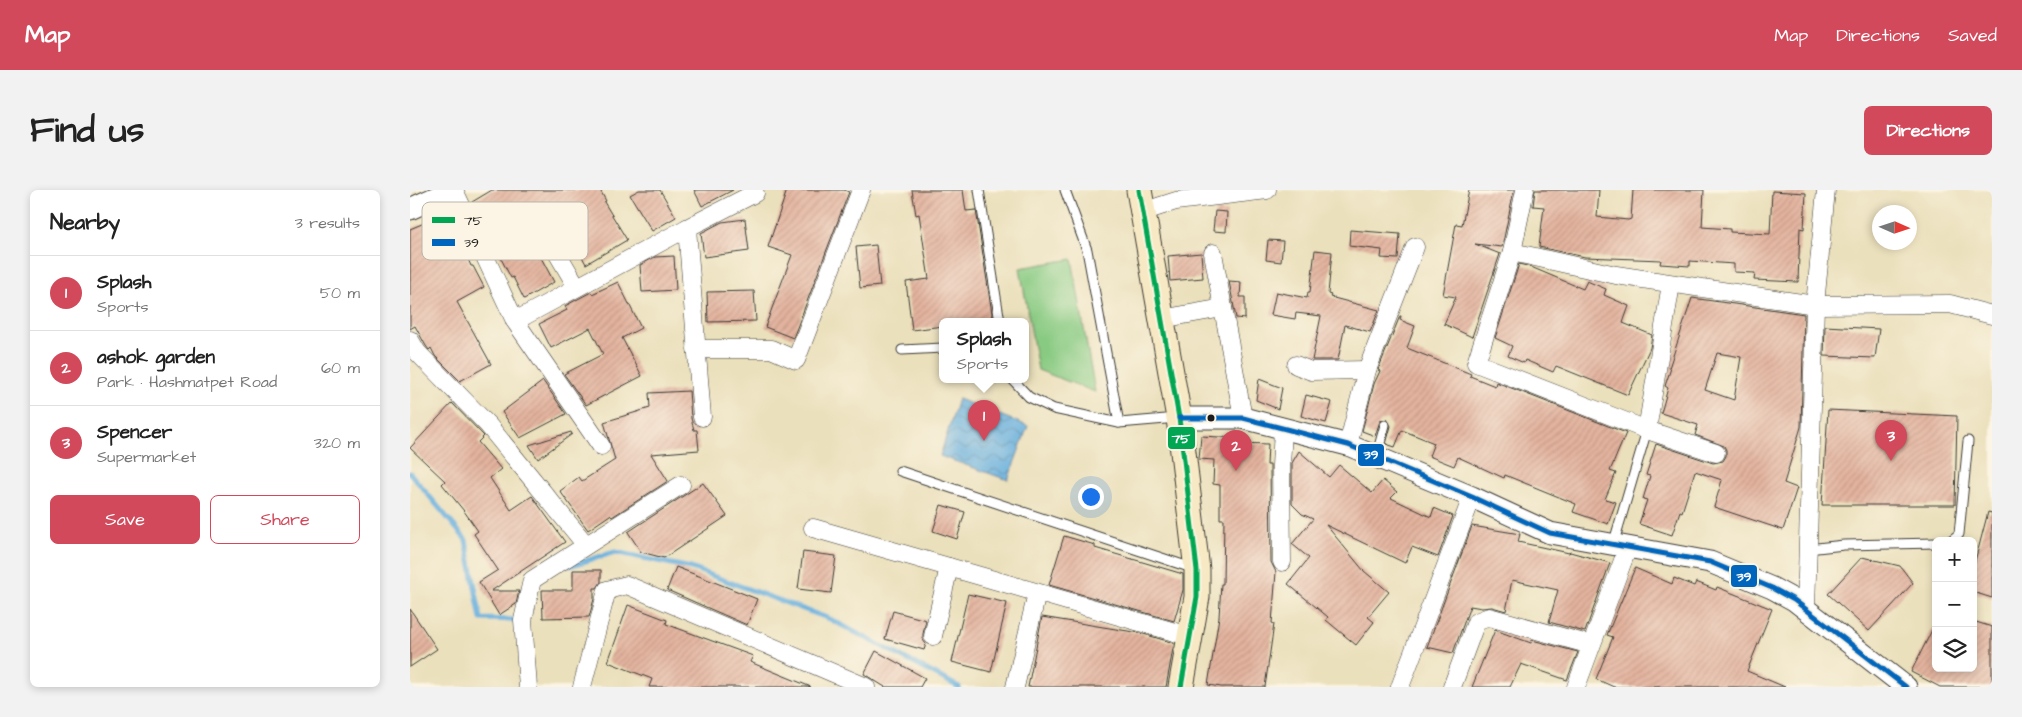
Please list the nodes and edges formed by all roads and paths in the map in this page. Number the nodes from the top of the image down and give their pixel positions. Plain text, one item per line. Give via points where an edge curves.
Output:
1 (453, 190) edge
2 (861, 190) edge
3 (979, 190) edge
4 (1065, 190) edge
5 (1267, 190) edge
6 (1525, 190) edge
7 (1826, 190) edge
8 (755, 193) dead end
9 (1141, 201) edge
10 (426, 202) edge
11 (459, 202) edge
12 (422, 204) edge
13 (410, 209) edge
14 (687, 228) junction
15 (1415, 247) dead end
16 (1512, 252) junction
17 (1213, 254) dead end
18 (486, 260) edge
19 (561, 260) edge
20 (1671, 284) junction
21 (577, 288) junction
22 (1815, 305) junction
23 (1223, 308) junction
24 (1992, 315) edge
25 (999, 318) edge
26 (1161, 319) junction
27 (515, 321) junction
28 (410, 340) edge
29 (939, 348) edge
30 (696, 349) junction
31 (902, 350) dead end
32 (1296, 365) dead end
33 (1367, 370) junction
34 (1016, 383) edge
35 (702, 417) dead end
36 (1179, 418) junction
37 (1243, 418) junction
38 (1119, 423) junction
39 (1385, 426) dead end
40 (1283, 429) junction
41 (1648, 430) junction
42 (1968, 441) dead end
43 (1348, 445) junction
44 (601, 446) dead end
45 (1716, 453) dead end
46 (1383, 460) junction
47 (900, 471) dead end
48 (681, 485) dead end
49 (1472, 496) junction
50 (812, 528) dead end
51 (1955, 537) edge
52 (1932, 543) edge
53 (586, 545) junction
54 (1620, 546) junction
55 (1808, 550) junction
56 (1282, 562) dead end
57 (949, 567) junction
58 (1197, 570) junction
59 (1037, 592) junction
60 (1806, 609) junction
61 (933, 636) dead end
62 (1192, 638) junction
63 (1591, 645) junction
64 (1903, 686) edge
65 (528, 687) edge
66 (582, 687) edge
67 (866, 687) edge
68 (1015, 687) edge
69 (1181, 687) edge
70 (1400, 687) edge
71 (1452, 687) edge
72 (1577, 687) edge

1 - 10 street
1 - 11 street
2 - 30 street via 796,360 771,349
3 - 25 lane
4 - 38 lane via 1087,250
5 - 9 street via 1176,201
6 - 16 street
7 - 22 street
8 - 14 street
9 - 26 main road
12 - 13 street
14 - 21 street
14 - 30 street
15 - 33 street
16 - 20 street
16 - 41 street via 1476,363
17 - 23 street
18 - 27 street
19 - 21 street
20 - 22 street
20 - 41 street
21 - 27 street
22 - 24 street via 1950,304
22 - 55 street
23 - 26 street
23 - 37 street
26 - 36 main road
27 - 44 street
28 - 53 street via 417,352 488,426
29 - 31 lane
30 - 35 street
32 - 33 street via 1311,371
33 - 43 street
34 - 38 lane via 1029,397 1054,409
36 - 37 street
36 - 38 lane
36 - 58 main road
37 - 40 street
39 - 46 lane via 1378,450
40 - 43 street
40 - 56 street
41 - 45 street
41 - 54 lane
42 - 51 lane via 1959,534
43 - 46 street
46 - 49 street
47 - 58 lane
48 - 53 street
49 - 54 street via 1550,533
49 - 70 street
50 - 57 street
52 - 55 lane via 1844,545
53 - 65 street via 532,580 523,620
54 - 60 street via 1710,562 1772,588
54 - 63 street
55 - 60 street
57 - 59 street
57 - 61 street
58 - 62 main road via 1198,597
59 - 62 street
59 - 68 street
60 - 64 street
62 - 69 main road
63 - 71 street via 1489,617 1476,622
63 - 72 street
66 - 67 street via 607,590 626,585

